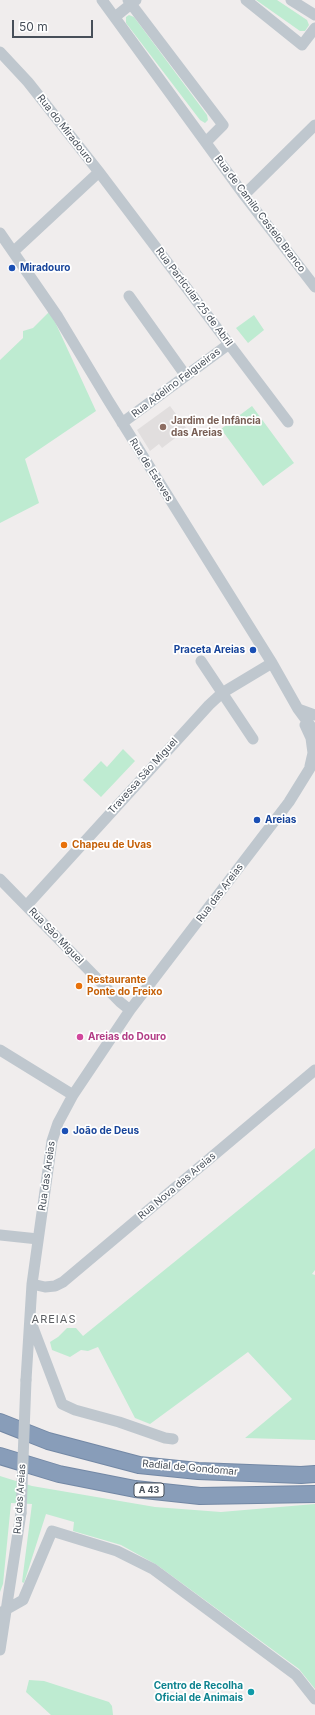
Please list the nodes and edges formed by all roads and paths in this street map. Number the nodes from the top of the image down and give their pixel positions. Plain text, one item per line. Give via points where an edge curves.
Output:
1 (102, 0) edge
2 (246, 0) edge
3 (292, 0) edge
4 (132, 1) edge
5 (315, 15) edge
6 (115, 17) junction
7 (315, 28) edge
8 (0, 52) edge
9 (315, 125) edge
10 (206, 142) junction
11 (99, 172) junction
12 (244, 195) junction
13 (0, 233) edge
14 (13, 252) junction
15 (315, 287) edge
16 (129, 296) dead end
17 (229, 344) junction
18 (186, 376) junction
19 (288, 422) dead end
20 (122, 423) junction
21 (201, 661) dead end
22 (272, 663) junction
23 (222, 693) junction
24 (298, 709) junction
25 (315, 715) edge
26 (315, 721) edge
27 (315, 732) edge
28 (253, 739) dead end
29 (315, 760) edge
30 (308, 772) junction
31 (0, 879) edge
32 (27, 905) junction
33 (130, 1010) junction
34 (0, 1050) edge
35 (315, 1070) edge
36 (73, 1095) junction
37 (0, 1235) edge
38 (38, 1239) junction
39 (32, 1284) junction
40 (30, 1322) junction
41 (0, 1422) edge
42 (173, 1440) dead end
43 (0, 1456) edge
44 (315, 1474) edge
45 (315, 1494) edge
46 (4, 1611) edge
47 (0, 1650) edge
48 (315, 1699) edge

1 - 6 street, Rua de Camilo Castelo Branco
2 - 7 street via 302,45
3 - 5 street
4 - 6 street
4 - 10 street via 223,125
6 - 10 street, Rua de Camilo Castelo Branco
8 - 11 street, Rua do Miradouro via 28,82
9 - 12 street
10 - 12 street, Rua de Camilo Castelo Branco
11 - 14 street, Rua do Miradouro
11 - 17 street, Rua Particular 25 de Abril
12 - 15 street, Rua de Camilo Castelo Branco
13 - 14 street, Rua de Esteves
14 - 20 street, Rua de Esteves via 58,317
16 - 18 street
17 - 18 street, Rua Adelino Felgueiras
17 - 19 street, Rua Particular 25 de Abril
18 - 20 street, Rua Adelino Felgueiras
20 - 22 street, Rua de Esteves
21 - 23 street
22 - 23 street, Travessa São Miguel
22 - 24 street, Rua de Esteves
23 - 28 street
23 - 32 street, Travessa São Miguel
24 - 25 street
24 - 26 street, Rua de Esteves
24 - 27 street, Rua de Esteves
24 - 30 street, Rua de Esteves via 311,738 313,753
29 - 30 street, Rua das Areias
30 - 33 street, Rua das Areias via 289,802
31 - 32 street, Rua São Miguel
32 - 33 street, Rua São Miguel
33 - 36 street, Rua das Areias
34 - 36 street
35 - 39 street, Rua Nova das Areias via 63,1282 45,1287
36 - 38 street, Rua das Areias via 58,1123 52,1141
37 - 38 street
38 - 39 street, Rua das Areias
39 - 40 street, Rua das Areias
40 - 42 street via 62,1404
40 - 46 street, Rua das Areias, bridge via 21,1513
41 - 44 highway, Radial de Gondomar via 48,1441 139,1465 198,1471
43 - 45 highway, A 43 via 59,1474 135,1489 200,1496
46 - 47 street, Rua das Areias
46 - 48 street via 23,1600 52,1531 84,1540 118,1551 153,1569 296,1675

